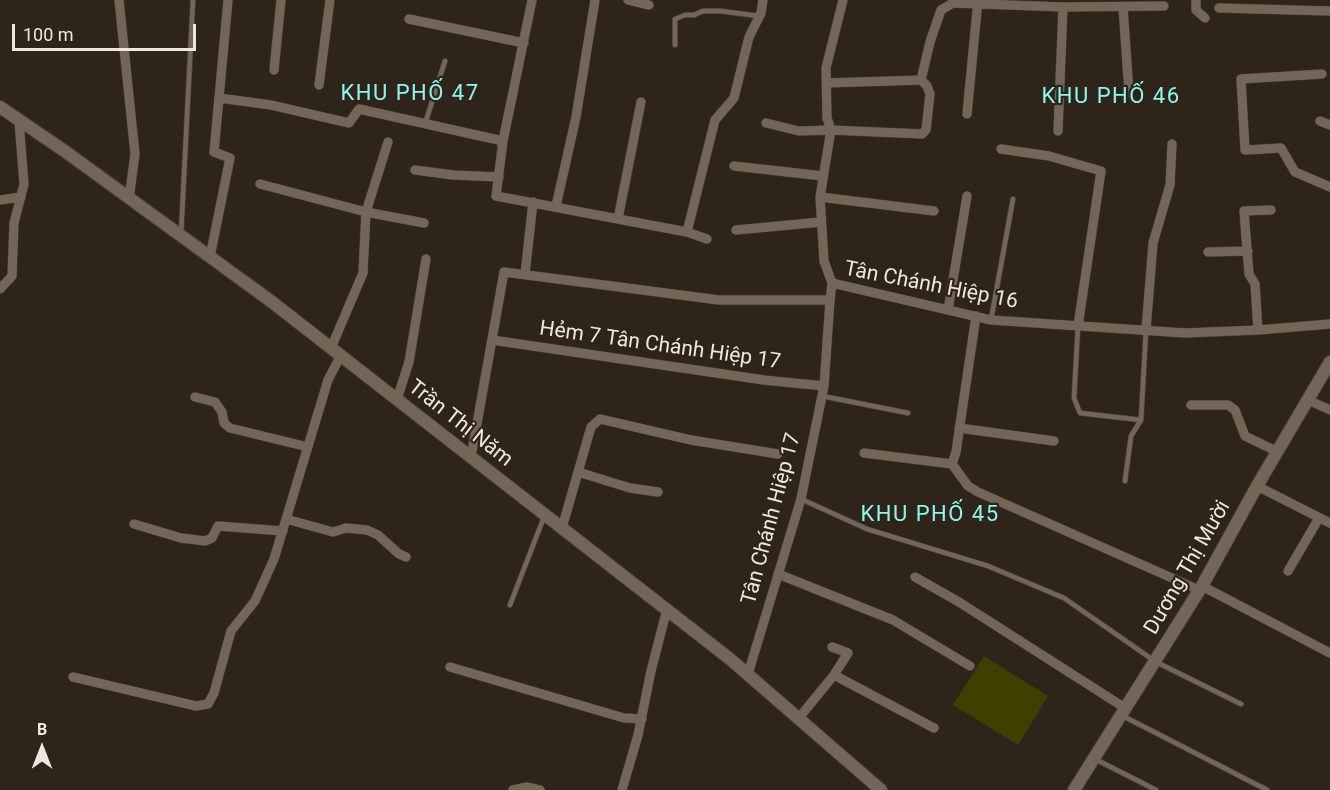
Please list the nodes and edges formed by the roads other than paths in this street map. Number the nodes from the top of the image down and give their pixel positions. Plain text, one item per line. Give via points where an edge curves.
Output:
1 (119, 0) edge
2 (193, 0) edge
3 (228, 0) edge
4 (281, 0) edge
5 (330, 0) edge
6 (532, 0) edge
7 (595, 0) edge
8 (628, 0) edge
9 (763, 0) edge
10 (843, 0) edge
11 (1196, 0) edge
12 (978, 2) edge
13 (1164, 3) edge
14 (649, 5) dead end
15 (1062, 7) junction
16 (1123, 7) junction
17 (1219, 8) dead end
18 (1330, 11) edge
19 (759, 16) junction
20 (1205, 18) dead end
21 (409, 19) dead end
22 (524, 43) junction
23 (675, 45) dead end
24 (445, 62) dead end
25 (274, 70) dead end
26 (1322, 74) dead end
27 (921, 80) junction
28 (826, 83) junction
29 (319, 85) dead end
30 (1129, 93) dead end
31 (219, 98) junction
32 (640, 102) dead end
33 (0, 107) edge
34 (967, 114) dead end
35 (19, 121) junction
36 (1320, 121) dead end
37 (766, 123) dead end
38 (425, 124) junction
39 (1330, 126) edge
40 (831, 130) junction
41 (1059, 130) dead end
42 (503, 141) junction
43 (388, 142) dead end
44 (1172, 144) dead end
45 (1001, 149) dead end
46 (734, 166) dead end
47 (414, 170) dead end
48 (823, 176) junction
49 (499, 177) junction
50 (260, 184) dead end
51 (1330, 187) edge
52 (967, 195) dead end
53 (21, 197) junction
54 (820, 197) junction
55 (129, 199) junction
56 (1013, 199) dead end
57 (0, 200) edge
58 (533, 202) junction
59 (556, 206) junction
60 (1271, 210) dead end
61 (934, 211) dead end
62 (366, 212) junction
63 (618, 219) junction
64 (821, 222) junction
65 (424, 224) dead end
66 (736, 230) dead end
67 (687, 232) junction
68 (180, 236) junction
69 (707, 239) dead end
70 (1248, 251) junction
71 (1208, 252) dead end
72 (210, 257) junction
73 (426, 259) dead end
74 (525, 274) junction
75 (832, 283) junction
76 (0, 289) edge
77 (830, 300) junction
78 (948, 310) junction
79 (976, 316) junction
80 (991, 320) junction
81 (1330, 324) edge
82 (1078, 326) junction
83 (1146, 330) junction
84 (1258, 330) junction
85 (492, 340) junction
86 (336, 352) junction
87 (1330, 362) edge
88 (824, 386) junction
89 (822, 396) junction
90 (195, 397) dead end
91 (397, 399) junction
92 (1308, 399) junction
93 (1191, 405) dead end
94 (1330, 410) edge
95 (908, 413) dead end
96 (1141, 420) junction
97 (959, 428) junction
98 (1054, 441) dead end
99 (308, 447) junction
100 (1278, 452) junction
101 (864, 453) dead end
102 (778, 454) dead end
103 (471, 457) junction
104 (952, 464) junction
105 (578, 472) junction
106 (1125, 481) dead end
107 (1257, 486) junction
108 (658, 492) dead end
109 (801, 499) junction
110 (545, 515) junction
111 (1319, 518) junction
112 (286, 519) junction
113 (1330, 523) edge
114 (134, 524) dead end
115 (562, 528) junction
116 (283, 531) junction
117 (406, 557) dead end
118 (1288, 571) dead end
119 (778, 574) junction
120 (915, 577) dead end
121 (1200, 588) junction
122 (510, 605) dead end
123 (667, 609) junction
124 (832, 647) dead end
125 (1330, 653) edge
126 (1156, 662) junction
127 (970, 666) dead end
128 (450, 668) dead end
129 (748, 674) junction
130 (834, 675) junction
131 (73, 677) dead end
132 (1241, 704) dead end
133 (1123, 712) junction
134 (642, 719) junction
135 (798, 719) junction
136 (934, 728) dead end
137 (1093, 758) junction
138 (513, 790) edge
139 (540, 790) edge
140 (622, 790) edge
141 (881, 790) edge
142 (1074, 790) edge
143 (1156, 790) edge
144 (1268, 790) edge

1 - 55 street via 135,154
2 - 68 lane
3 - 31 street
4 - 25 street
5 - 29 street
6 - 22 street
7 - 59 street via 576,117
8 - 14 street
9 - 19 street
10 - 28 street via 826,68
11 - 20 street via 1196,10
12 - 15 street
12 - 27 street via 953,3 941,10
12 - 34 street
13 - 16 street
15 - 16 street
15 - 41 street
16 - 30 street
17 - 18 street
19 - 23 lane via 720,11 685,15 675,19
19 - 67 street via 749,37 734,98 716,120
21 - 22 street
22 - 42 street
24 - 38 lane
26 - 51 street via 1241,79 1245,150 1281,148 1295,172
27 - 28 street
27 - 40 street via 930,94 926,130 922,134
28 - 40 street
31 - 38 street via 272,105 349,123 358,109
31 - 72 street via 214,152 230,158
32 - 63 street
33 - 35 street, Trần Thị Năm
35 - 53 street via 24,184
35 - 55 street, Trần Thị Năm
36 - 39 street
37 - 40 street via 799,131
38 - 42 street
40 - 48 street
42 - 49 street
43 - 62 street
44 - 83 street via 1170,185 1153,243
45 - 82 street via 1049,156 1101,171
46 - 48 street
47 - 49 street
48 - 54 street
49 - 58 street via 496,195
50 - 62 street
52 - 78 street
53 - 57 street
53 - 76 street via 14,223 12,276
54 - 61 street
54 - 64 street
55 - 68 street, Trần Thị Năm
56 - 80 lane
58 - 59 street
58 - 74 street
59 - 63 street
60 - 70 street via 1244,211
62 - 65 street
62 - 86 street via 363,273
63 - 67 street
64 - 66 street
64 - 75 street via 824,261
67 - 69 street
68 - 72 street, Trần Thị Năm
70 - 71 street
70 - 84 street via 1250,274 1256,284
72 - 86 street, Trần Thị Năm
73 - 91 street via 409,362
74 - 77 street, Tân Chánh Hiệp 16 via 719,300
74 - 85 street, Tân Chánh Hiệp 16 via 504,272
75 - 77 street, Tân Chánh Hiệp 16
75 - 78 street, Tân Chánh Hiệp 16
77 - 88 street, Tân Chánh Hiệp 17
78 - 79 street, Tân Chánh Hiệp 16
79 - 80 street, Tân Chánh Hiệp 16
79 - 97 street
80 - 82 street, Tân Chánh Hiệp 16
81 - 84 street, Tân Chánh Hiệp 16
82 - 83 street, Tân Chánh Hiệp 16
82 - 96 lane via 1074,398 1080,412
83 - 84 street, Tân Chánh Hiệp 16
83 - 96 lane
85 - 88 street, Hẻm 7 Tân Chánh Hiệp 17
85 - 103 street
86 - 91 street, Trần Thị Năm
86 - 99 street
87 - 92 street, Dương Thị Mười
88 - 89 street, Tân Chánh Hiệp 17
89 - 95 lane
89 - 109 street, Tân Chánh Hiệp 17
90 - 99 street via 215,402 230,428
91 - 103 street, Trần Thị Năm
92 - 94 street
92 - 100 street, Dương Thị Mười
93 - 100 street via 1228,405 1235,410 1245,436
96 - 106 lane via 1131,436
97 - 98 street
97 - 104 street
99 - 112 street
100 - 107 street, Dương Thị Mười
101 - 104 street
102 - 105 street via 600,420 591,427
103 - 110 street, Trần Thị Năm
104 - 121 street via 968,486 978,492
105 - 108 street
105 - 115 street
107 - 111 street
107 - 121 street, Dương Thị Mười
109 - 119 street, Tân Chánh Hiệp 17
109 - 126 lane via 867,529 988,566 1064,598
110 - 115 street, Trần Thị Năm
110 - 122 lane
111 - 113 street
111 - 118 street
112 - 116 street
112 - 117 street via 333,532 346,528 367,530
114 - 116 street via 205,541 212,538 218,526
115 - 123 street, Trần Thị Năm
116 - 131 street via 255,601 231,631 208,704 196,706
119 - 127 street via 893,620
119 - 129 street, Tân Chánh Hiệp 17
120 - 133 street
121 - 125 street
121 - 126 street, Dương Thị Mười
123 - 129 street, Trần Thị Năm
123 - 134 street
124 - 130 street via 848,653
126 - 132 lane
126 - 133 street, Dương Thị Mười
128 - 134 street via 624,718
129 - 135 street, Trần Thị Năm
130 - 135 street
130 - 136 street
133 - 137 street, Dương Thị Mười
133 - 144 lane
134 - 140 street
135 - 141 street, Trần Thị Năm
137 - 142 street, Dương Thị Mười
137 - 143 lane
138 - 139 street

